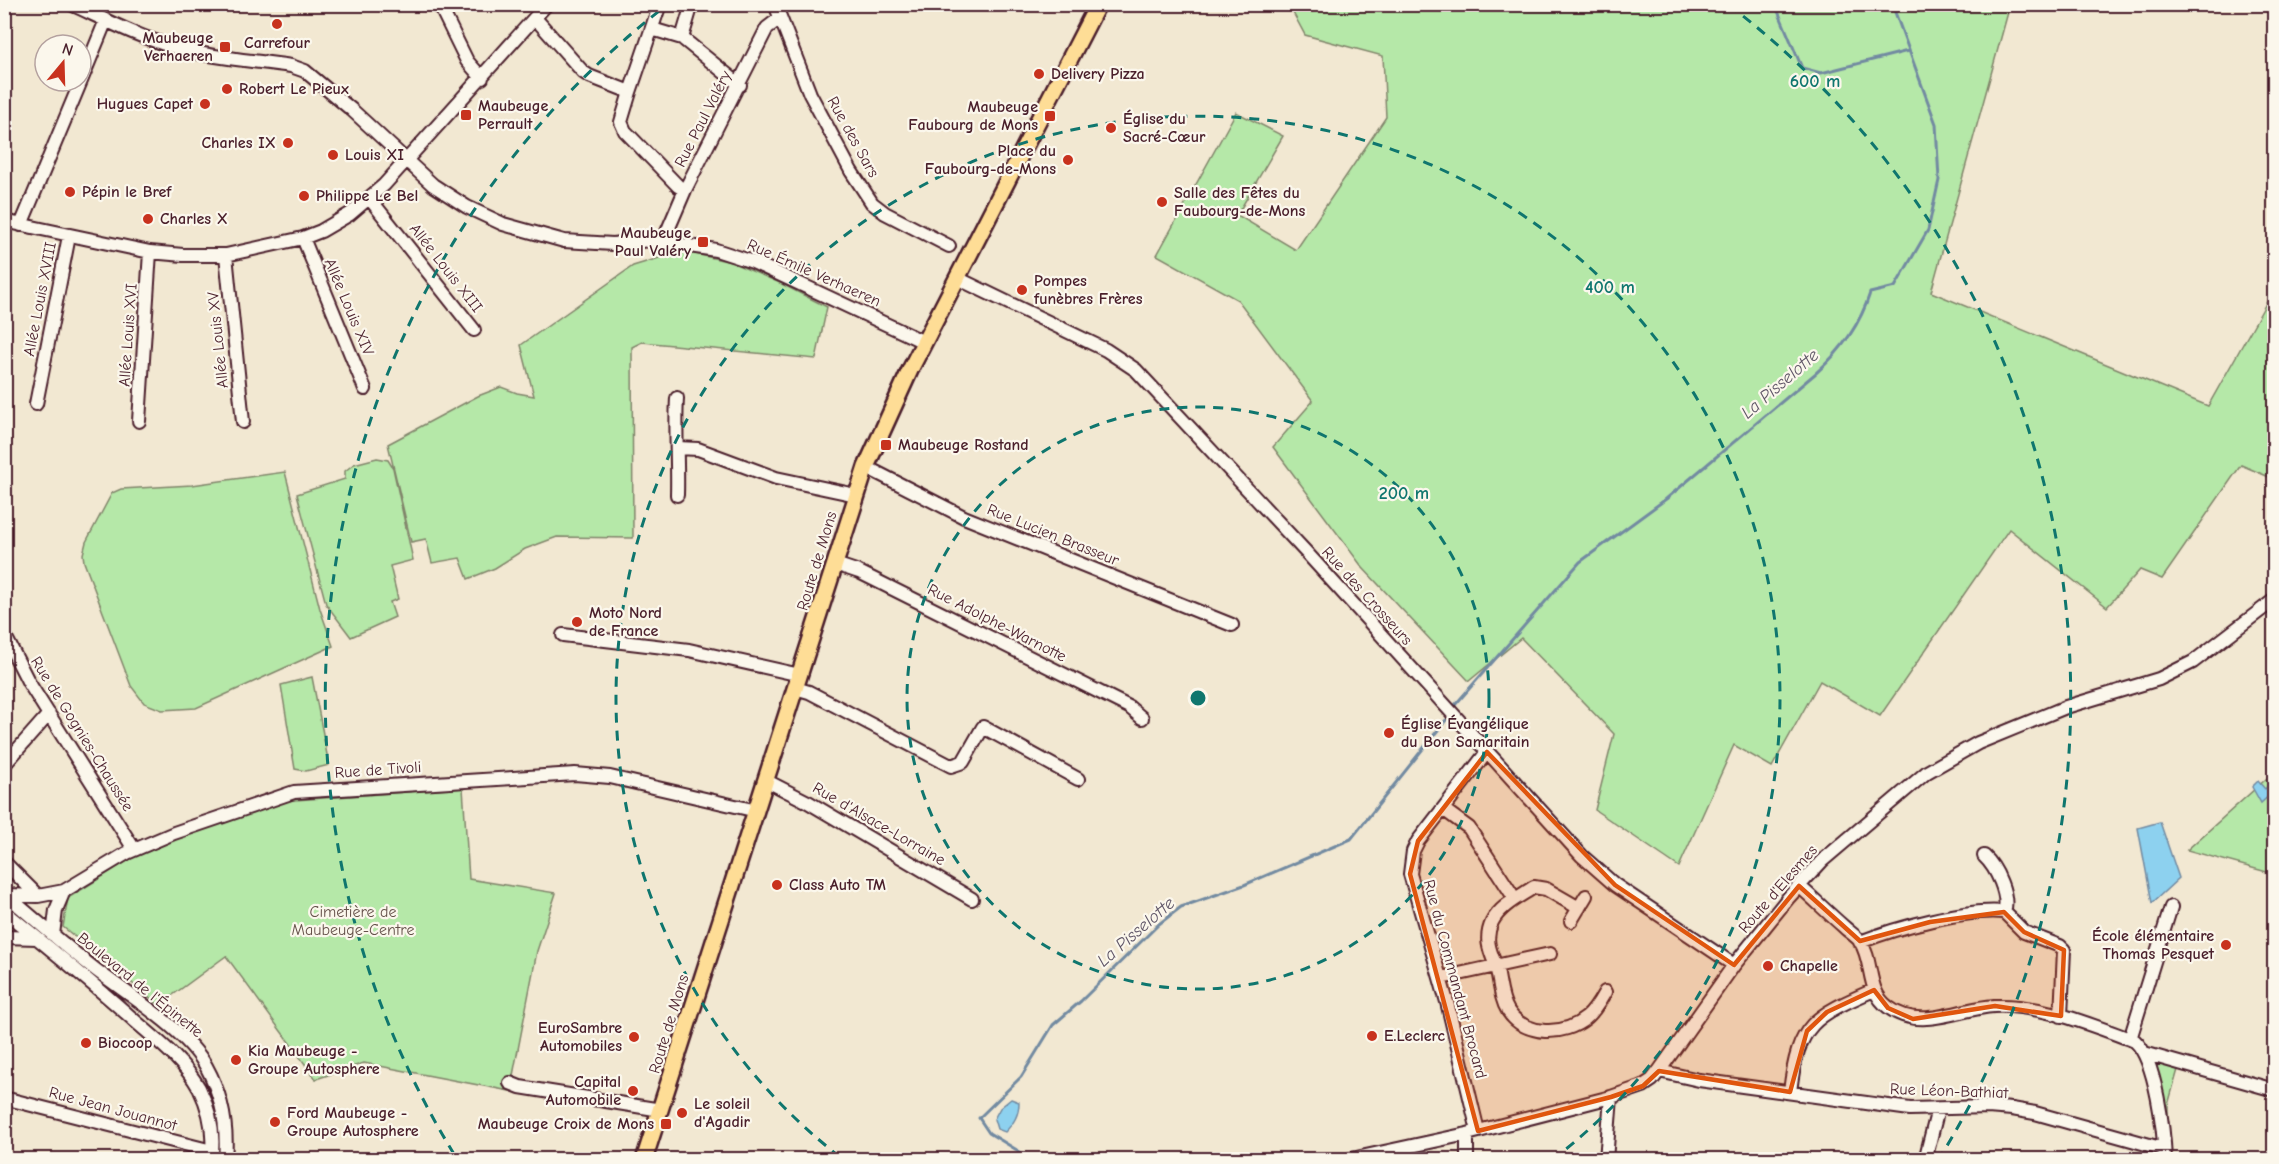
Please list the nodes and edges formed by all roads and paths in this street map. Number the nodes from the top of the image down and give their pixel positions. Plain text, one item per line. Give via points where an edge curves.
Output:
1 (71, 4) edge
2 (439, 4) edge
3 (547, 4) edge
4 (660, 4) edge
5 (692, 4) edge
6 (775, 4) edge
7 (1098, 4) edge
8 (535, 18) junction
9 (780, 18) junction
10 (106, 20) junction
11 (652, 29) junction
12 (682, 38) junction
13 (93, 52) edge
14 (482, 78) junction
15 (740, 84) junction
16 (630, 92) junction
17 (76, 93) edge
18 (407, 161) junction
19 (685, 190) junction
20 (370, 199) junction
21 (4, 221) edge
22 (21, 225) junction
23 (69, 236) junction
24 (303, 238) junction
25 (665, 242) junction
26 (949, 246) dead end
27 (150, 252) junction
28 (226, 255) junction
29 (957, 278) junction
30 (474, 330) dead end
31 (924, 342) junction
32 (365, 389) dead end
33 (676, 398) dead end
34 (36, 404) dead end
35 (139, 421) dead end
36 (243, 422) dead end
37 (678, 448) junction
38 (866, 467) junction
39 (677, 495) dead end
40 (856, 495) junction
41 (835, 564) junction
42 (2274, 600) edge
43 (1232, 625) dead end
44 (4, 634) edge
45 (563, 635) dead end
46 (798, 681) junction
47 (49, 714) junction
48 (1142, 718) dead end
49 (1487, 752) junction
50 (4, 765) edge
51 (1078, 779) dead end
52 (767, 781) junction
53 (1443, 809) junction
54 (757, 811) junction
55 (134, 849) junction
56 (1984, 856) dead end
57 (4, 862) edge
58 (1799, 886) junction
59 (64, 891) junction
60 (6, 894) edge
61 (38, 896) junction
62 (1587, 896) dead end
63 (1515, 899) junction
64 (972, 900) dead end
65 (2170, 907) dead end
66 (1579, 908) junction
67 (4, 911) edge
68 (2004, 912) junction
69 (1571, 921) dead end
70 (53, 935) junction
71 (4, 937) edge
72 (37, 938) junction
73 (1860, 942) junction
74 (1550, 954) dead end
75 (1734, 965) junction
76 (1496, 967) junction
77 (1440, 978) junction
78 (1874, 990) junction
79 (1605, 993) dead end
80 (2061, 1016) junction
81 (2138, 1046) junction
82 (1659, 1071) junction
83 (510, 1083) dead end
84 (2274, 1090) edge
85 (1790, 1092) junction
86 (1611, 1097) junction
87 (4, 1098) edge
88 (1937, 1109) junction
89 (661, 1110) junction
90 (1473, 1132) junction
91 (2164, 1154) edge
92 (212, 1155) edge
93 (225, 1160) edge
94 (644, 1160) edge
95 (1347, 1160) edge
96 (1467, 1160) edge
97 (1606, 1160) edge
98 (1925, 1160) edge

1 - 10 street, Rue Émile Verhaeren
2 - 14 street via 467,61
3 - 8 street
4 - 11 street
5 - 12 street
6 - 9 street, Rue des Sars
7 - 29 main road, Route de Mons
8 - 14 street
8 - 16 street via 583,72
9 - 15 street, Rue Paul Valéry via 767,28
9 - 26 street, Rue des Sars via 810,94 872,203
10 - 13 street
10 - 18 street, Rue Émile Verhaeren via 173,47 305,71
11 - 12 street
11 - 16 street
12 - 15 street
14 - 18 street
15 - 19 street, Rue Paul Valéry
16 - 19 street via 621,122 625,131
17 - 22 street
18 - 20 street
18 - 25 street, Rue Émile Verhaeren via 433,185 467,207 522,230 564,241
19 - 25 street, Rue Paul Valéry
20 - 24 street via 321,231
20 - 30 street, Allée Louis XIII
21 - 22 street
22 - 23 street
23 - 27 street
23 - 34 street, Allée Louis XVIII
24 - 28 street
24 - 32 street, Allée Louis XIV
25 - 31 street, Rue Émile Verhaeren via 716,250 753,262
27 - 28 street
27 - 35 street, Allée Louis XVI
28 - 36 street, Allée Louis XV
29 - 31 main road, Route de Mons
29 - 49 street, Rue des Crosseurs via 1106,350 1136,370
31 - 38 main road, Route de Mons
33 - 37 street
37 - 39 street
37 - 40 street via 698,449 776,478
38 - 40 main road, Route de Mons
38 - 43 street, Rue Lucien Brasseur via 964,516
40 - 41 main road, Route de Mons
41 - 46 main road, Route de Mons
41 - 48 street, Rue Adolphe-Warnotte via 859,572 1129,707
42 - 58 street, Route d'Elesmes via 2193,662 2159,679 2066,707 1978,742 1927,772 1822,861
44 - 47 street, Rue de Gognies-Chaussée
45 - 46 street via 689,650
46 - 51 street via 809,692 951,766 963,762 983,727
46 - 52 main road, Route de Mons
47 - 50 street
47 - 55 street, Rue de Gognies-Chaussée
49 - 53 street, Rue du Commandant Brocard
49 - 75 street, Rue des Crosseurs via 1582,856 1615,885
52 - 54 main road, Route de Mons
52 - 64 street, Rue d'Alsace-Lorraine via 818,807
53 - 63 street via 1469,828
53 - 77 street, Rue du Commandant Brocard via 1418,841 1410,863
54 - 55 street, Rue de Tivoli via 610,777 559,774 294,792
54 - 89 main road, Route de Mons
55 - 59 street, Rue de Tivoli
56 - 68 street via 1994,865 2006,902
57 - 61 street
58 - 73 street
58 - 75 street, Route d'Elesmes
59 - 61 street
59 - 70 street via 56,910
60 - 61 street
60 - 70 street, Boulevard de l'Épinette
62 - 66 street
63 - 66 street via 1541,887
63 - 76 street via 1499,912 1488,934 1489,951
65 - 81 street
66 - 69 street
67 - 72 street, Boulevard de l'Épinette
68 - 73 street via 1930,922
68 - 80 street via 2024,932 2064,950
70 - 93 street, Boulevard de l'Épinette via 171,1027 206,1064 222,1106
71 - 72 street
72 - 92 street, Boulevard de l'Épinette via 116,1003 185,1068 199,1088 208,1113
73 - 78 street
74 - 76 street
75 - 82 street, Route d'Elesmes
76 - 77 street
76 - 79 street via 1509,1012 1526,1027 1536,1030 1566,1029 1578,1024
77 - 90 street, Rue du Commandant Brocard
78 - 80 street via 1888,1008 1913,1019 1995,1006
78 - 85 street via 1827,1012 1807,1031 1796,1055
80 - 81 street
81 - 84 street
81 - 91 street via 2158,1100
82 - 85 street, Rue Léon-Bathiat
82 - 86 street, Route d'Elesmes via 1643,1086
83 - 89 street
85 - 88 street, Rue Léon-Bathiat
86 - 90 street, Route d'Elesmes
86 - 97 street
87 - 92 street, Rue Jean Jouannot
88 - 91 street, Rue Léon-Bathiat via 2012,1108
88 - 98 street
89 - 94 main road, Route de Mons
90 - 95 street, Route d'Elesmes
90 - 96 street, Rue du Commandant Brocard

